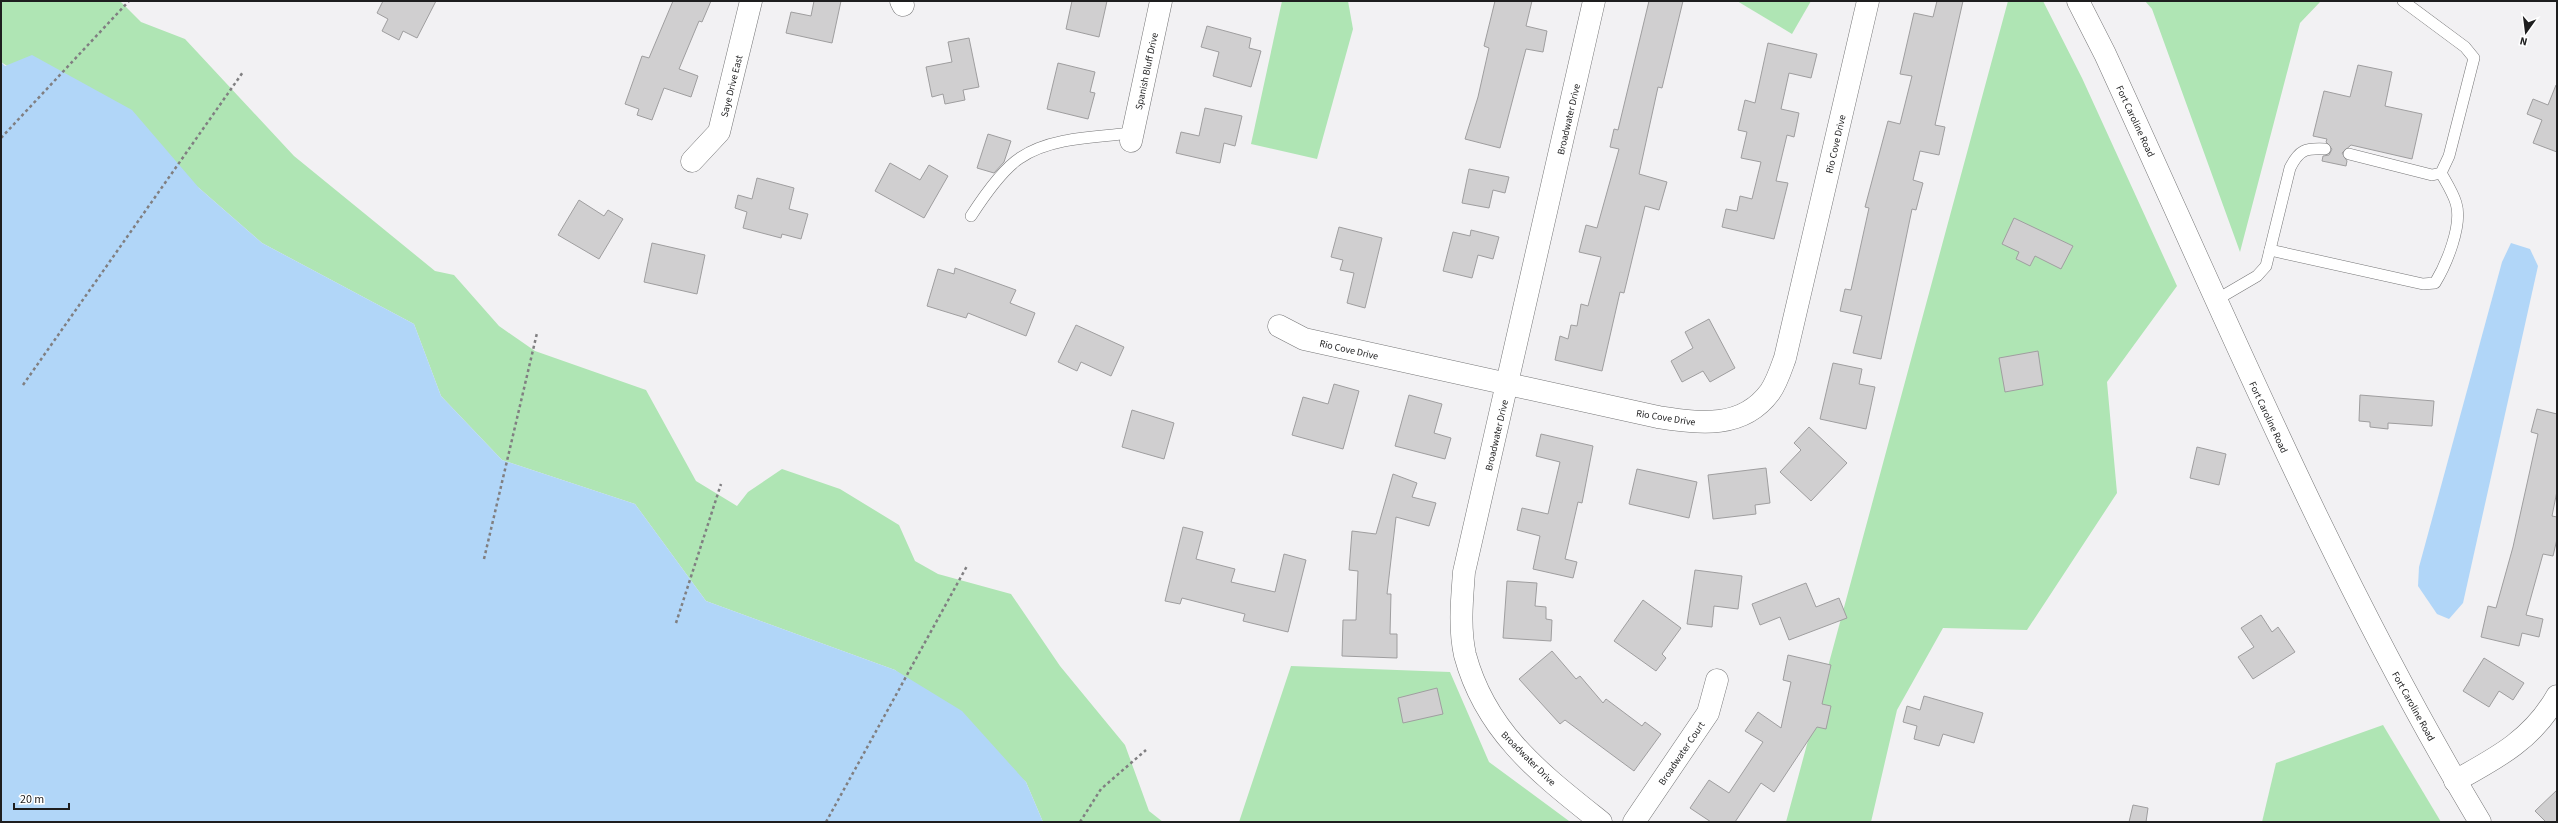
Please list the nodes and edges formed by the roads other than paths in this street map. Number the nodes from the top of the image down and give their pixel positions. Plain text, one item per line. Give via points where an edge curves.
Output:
1 (751, 1) edge
2 (1161, 1) edge
3 (1594, 1) edge
4 (1868, 1) edge
5 (2078, 1) edge
6 (2403, 1) edge
7 (1132, 137) joint
8 (2325, 149) dead end
9 (2348, 154) dead end
10 (692, 162) dead end
11 (2441, 173) junction
12 (971, 216) dead end
13 (2270, 250) junction
14 (2216, 300) junction
15 (1279, 326) dead end
16 (1508, 385) junction
17 (1717, 680) dead end
18 (2557, 696) edge
19 (2455, 781) junction
20 (1601, 822) edge
21 (1634, 822) edge
22 (2480, 822) edge

1 - 10 street, Saye Drive East via 719,132
2 - 7 street, Spanish Bluff Drive
3 - 16 street, Broadwater Drive
4 - 16 street, Rio Cove Drive via 1800,300 1785,358 1770,392 1749,412 1723,422 1689,422
5 - 14 street, Fort Caroline Road via 2112,68
6 - 11 lane via 2465,47 2474,58 2449,156
7 - 12 lane via 1059,141 1020,158 984,195
8 - 13 lane via 2309,148 2296,156 2290,168
9 - 11 lane via 2432,175
11 - 13 lane via 2457,204 2457,229 2435,283 2423,284
13 - 14 lane via 2266,266 2257,276
14 - 19 street, Fort Caroline Road via 2260,400 2372,629
15 - 16 street, Rio Cove Drive via 1304,338
16 - 20 street, Broadwater Drive via 1464,572 1461,613 1465,654 1480,696 1496,726 1558,788
17 - 21 street, Broadwater Court via 1708,713
18 - 19 street via 2550,709 2525,737 2505,753
19 - 22 street, Fort Caroline Road

